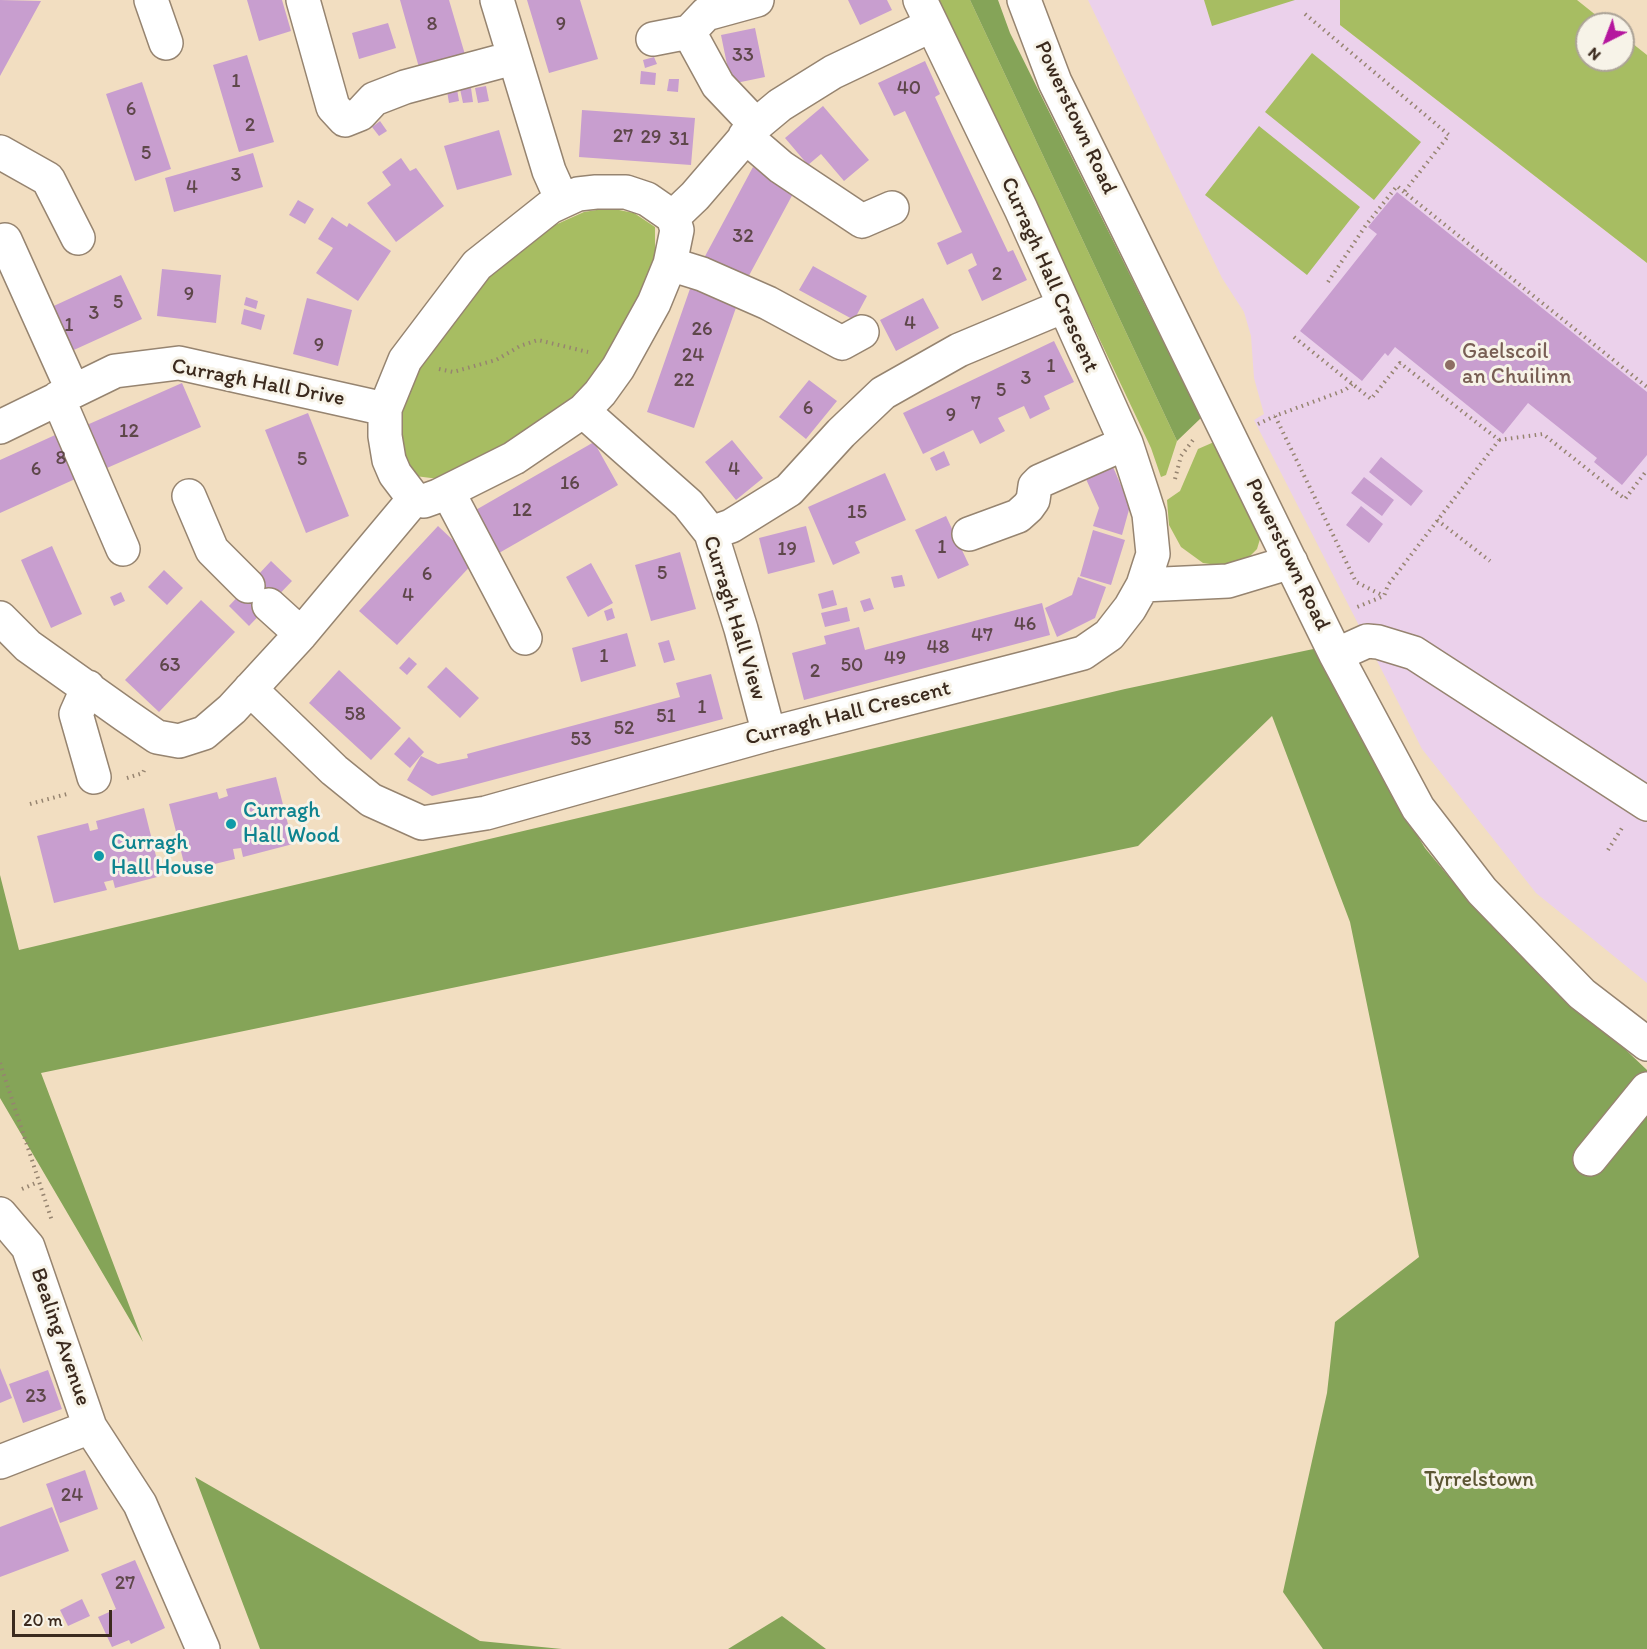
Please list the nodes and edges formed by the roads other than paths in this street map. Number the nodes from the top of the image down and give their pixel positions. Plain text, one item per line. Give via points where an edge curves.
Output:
1 (151, 0) edge
2 (303, 0) edge
3 (497, 0) edge
4 (757, 0) edge
5 (1024, 0) edge
6 (926, 12) edge
7 (689, 32) junction
8 (653, 39) dead end
9 (166, 43) dead end
10 (513, 58) junction
11 (751, 130) junction
12 (0, 152) edge
13 (562, 200) junction
14 (892, 208) dead end
15 (673, 217) junction
16 (78, 238) dead end
17 (5, 240) dead end
18 (670, 264) junction
19 (1064, 306) junction
20 (862, 332) dead end
21 (65, 394) junction
22 (385, 409) junction
23 (583, 411) junction
24 (0, 427) edge
25 (1126, 443) junction
26 (448, 492) junction
27 (189, 496) dead end
28 (414, 499) junction
29 (711, 533) junction
30 (969, 534) dead end
31 (123, 549) dead end
32 (1291, 562) junction
33 (1143, 585) junction
34 (0, 618) edge
35 (301, 634) junction
36 (525, 638) dead end
37 (1336, 655) junction
38 (88, 687) junction
39 (250, 689) junction
40 (769, 734) junction
41 (94, 777) dead end
42 (1647, 804) edge
43 (1647, 1044) edge
44 (1647, 1089) edge
45 (1590, 1159) dead end
46 (0, 1214) edge
47 (90, 1426) junction
48 (0, 1462) edge
49 (203, 1649) edge

1 - 9 street
2 - 10 street via 333,107 345,120 360,114 374,99 405,87
3 - 10 street
4 - 7 street via 706,14
5 - 32 street, Powerstown Road via 1055,82
6 - 11 street via 780,105
6 - 19 street, Curragh Hall Crescent
7 - 8 street
7 - 11 street via 718,85
10 - 13 street
11 - 14 street via 781,166 862,221
11 - 15 street
12 - 16 street via 48,178
13 - 15 street via 587,193 626,192 647,199
13 - 22 street via 477,265 405,360
15 - 18 street via 677,230
17 - 21 street
18 - 20 street via 768,303 842,343
18 - 23 street via 654,303 618,368
19 - 25 street, Curragh Hall Crescent
19 - 29 street via 959,351 883,393 789,489 731,526
21 - 22 street, Curragh Hall Drive via 115,371 179,363
21 - 24 street, Curragh Hall Drive
21 - 31 street
22 - 28 street via 388,460
23 - 26 street via 514,458
23 - 29 street, Curragh Hall View via 688,504
25 - 30 street via 1040,482 1028,507 1018,516
25 - 33 street, Curragh Hall Crescent via 1149,514 1153,554
26 - 28 street via 424,501
26 - 36 street
27 - 35 street via 212,550
28 - 35 street
29 - 40 street, Curragh Hall View
32 - 33 street via 1228,580
32 - 37 street, Powerstown Road
33 - 40 street, Curragh Hall Crescent via 1108,635 1083,653
34 - 38 street via 28,646
35 - 39 street
37 - 42 street via 1367,641 1414,653
37 - 43 street, Powerstown Road via 1418,808 1482,891 1582,994
38 - 39 street via 157,737 179,741 204,733
38 - 41 street via 76,714
39 - 40 street, Curragh Hall Crescent via 371,800 422,823 486,813
44 - 45 street
46 - 47 street, Bealing Avenue via 28,1247
47 - 48 street, Bealing Avenue
47 - 49 street, Bealing Avenue via 140,1504

